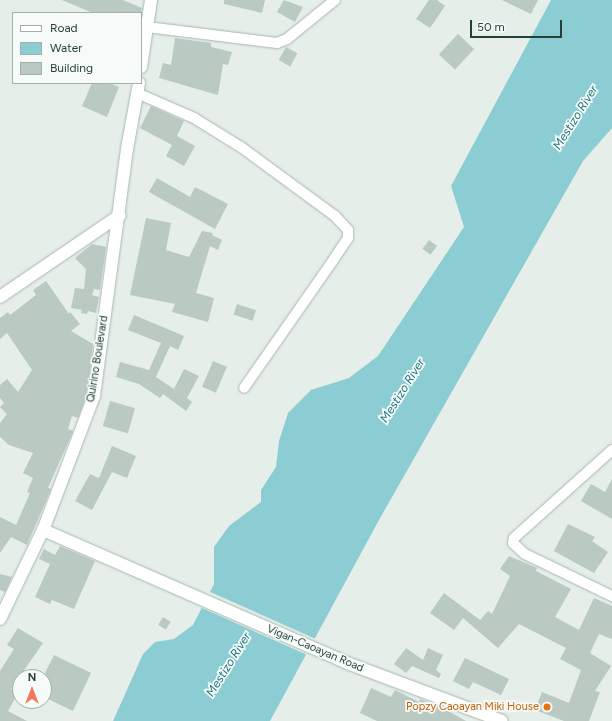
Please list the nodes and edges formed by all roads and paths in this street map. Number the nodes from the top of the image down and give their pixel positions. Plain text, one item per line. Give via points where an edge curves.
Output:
1 (151, 0) edge
2 (335, 0) edge
3 (147, 27) junction
4 (142, 60) edge
5 (138, 88) edge
6 (120, 215) junction
7 (0, 298) edge
8 (244, 388) dead end
9 (612, 450) edge
10 (43, 530) junction
11 (612, 596) edge
12 (0, 619) edge
13 (502, 721) edge

1 - 3 main road
2 - 3 street via 287,39 277,43
3 - 4 main road
5 - 6 main road, Quirino Boulevard via 127,148
5 - 8 street via 241,147 335,216 348,230 348,238
6 - 7 main road
6 - 10 main road, Quirino Boulevard via 94,396
9 - 11 street via 514,538 513,543 525,554
10 - 12 main road, Quirino Boulevard
10 - 13 main road, Vigan-Caoayan Road via 347,663

